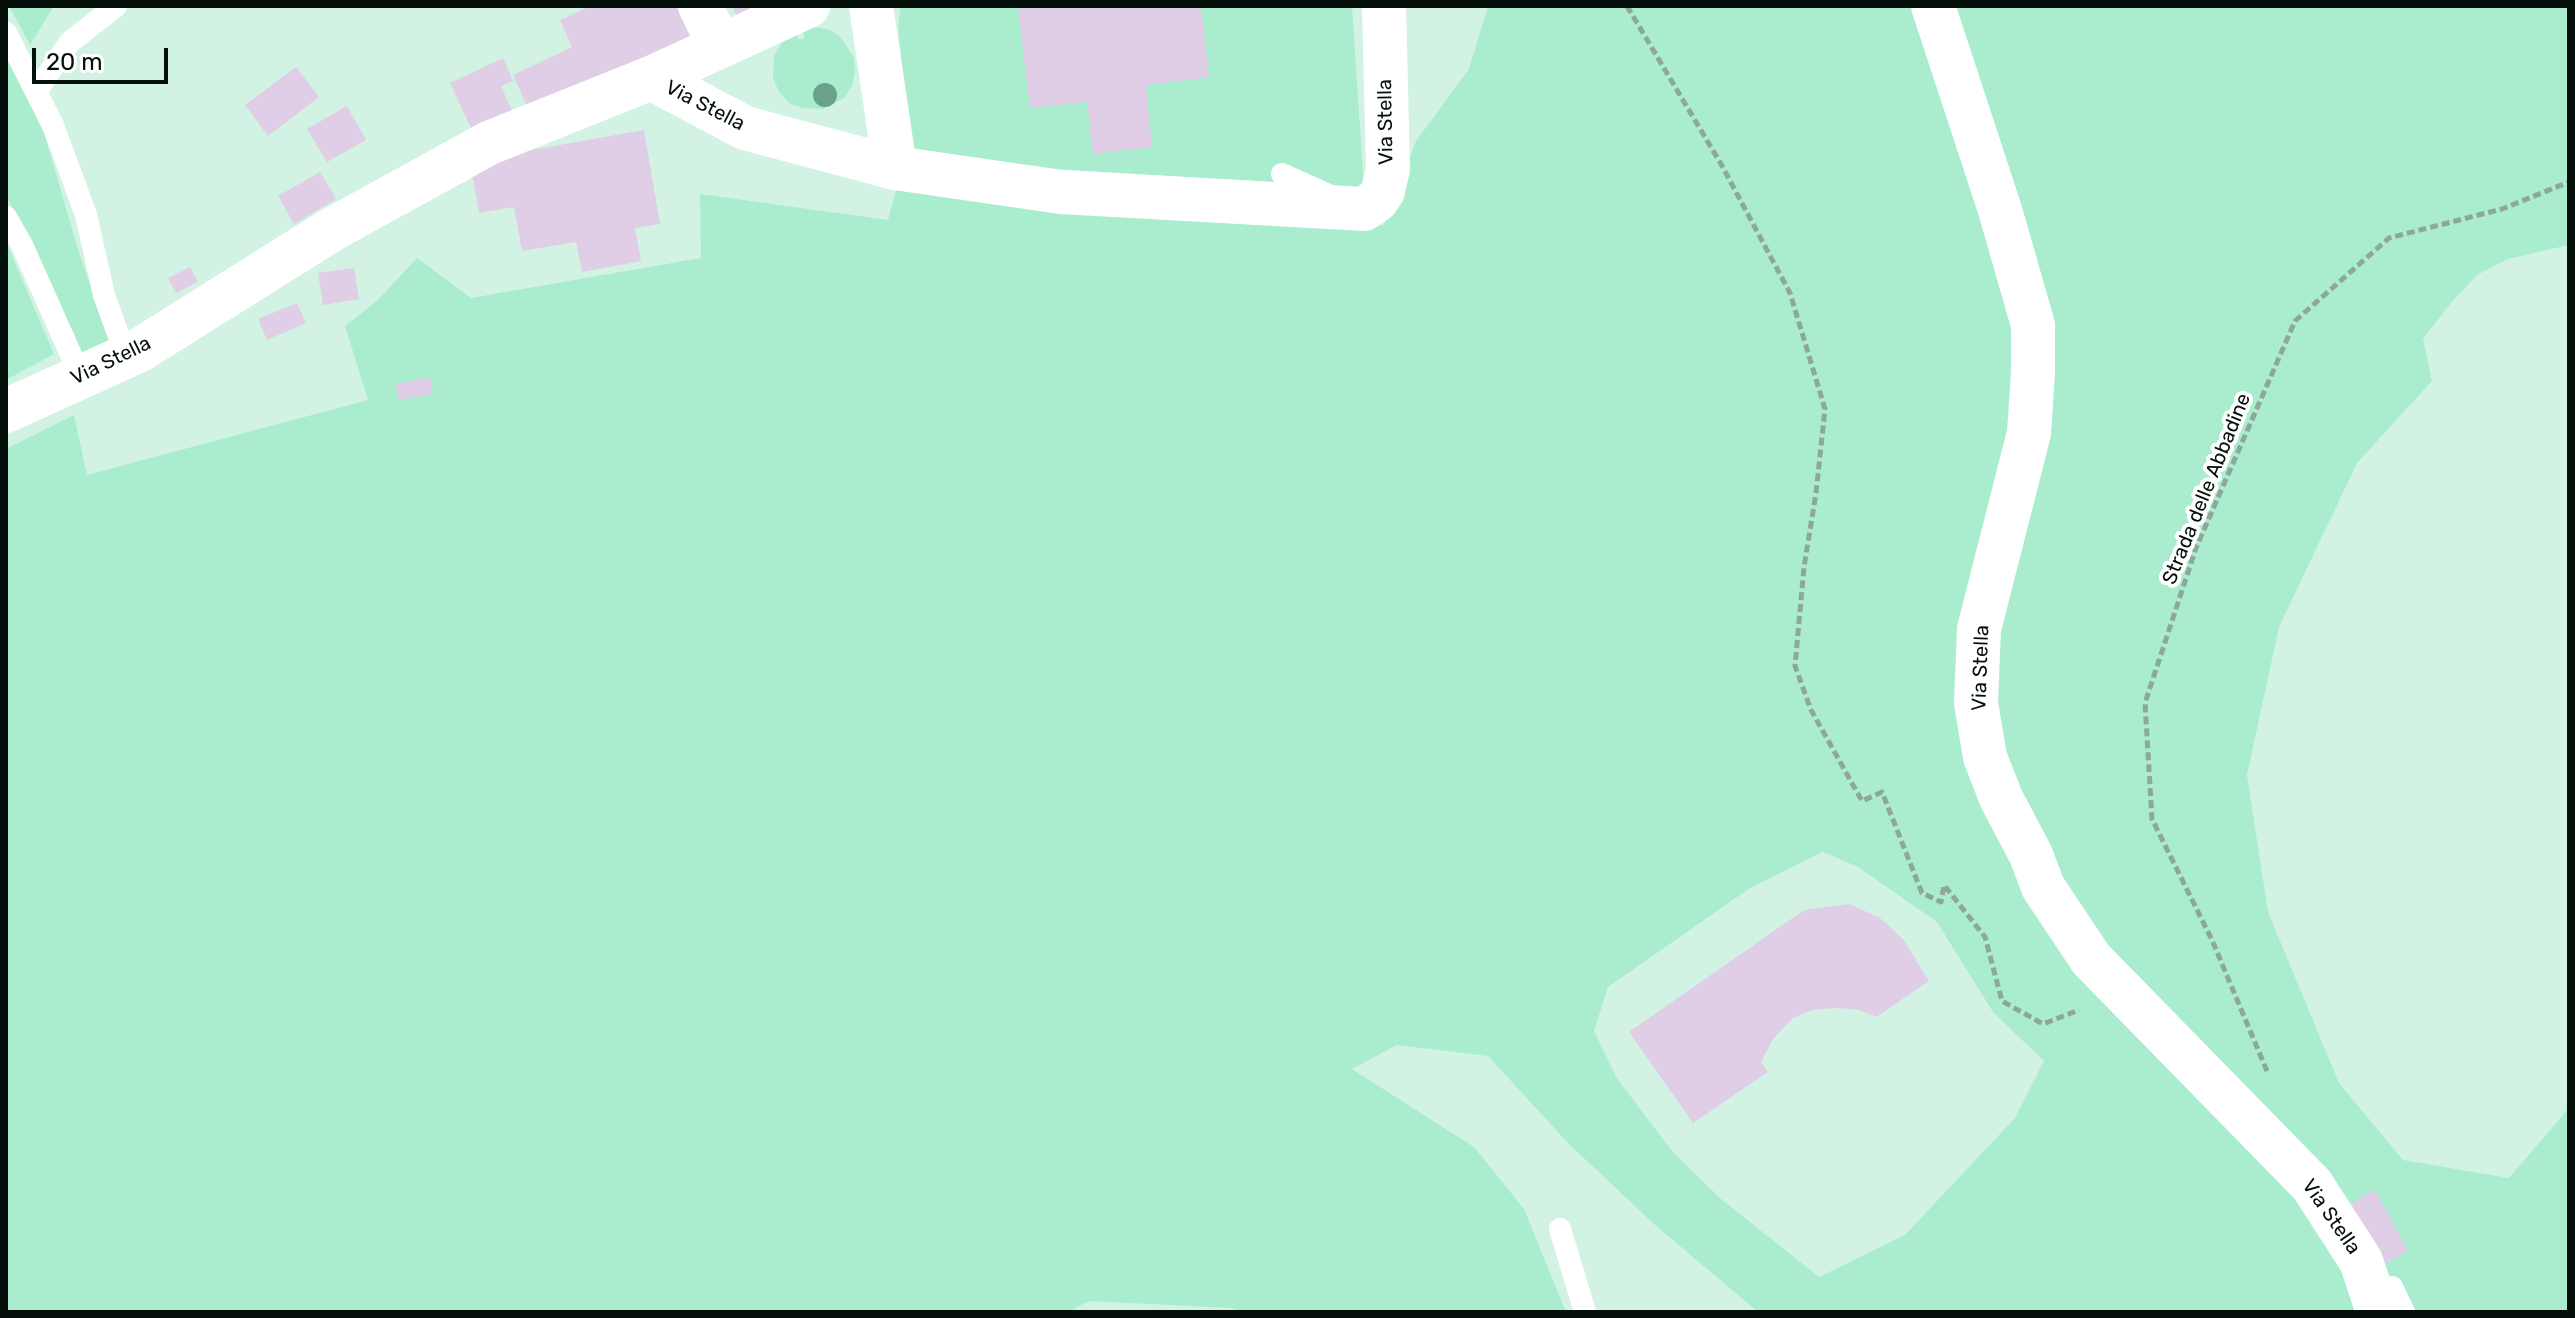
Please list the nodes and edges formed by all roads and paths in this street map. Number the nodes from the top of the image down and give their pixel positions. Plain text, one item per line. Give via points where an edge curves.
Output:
1 (116, 6) edge
2 (700, 6) edge
3 (808, 6) edge
4 (871, 6) edge
5 (1384, 6) edge
6 (1627, 6) edge
7 (1933, 6) edge
8 (6, 33) edge
9 (720, 45) junction
10 (651, 78) junction
11 (36, 92) junction
12 (895, 168) junction
13 (1282, 174) dead end
14 (2569, 182) edge
15 (1358, 209) junction
16 (6, 217) edge
17 (126, 356) junction
18 (81, 377) junction
19 (6, 411) edge
20 (2080, 1009) dead end
21 (2269, 1075) dead end
22 (1560, 1229) dead end
23 (2385, 1300) edge
24 (1585, 1312) edge
25 (2404, 1312) edge

1 - 11 lane via 70,42
2 - 9 street
3 - 9 street
4 - 12 street
5 - 15 street, Via Stella via 1388,169 1377,200
6 - 20 path via 1790,293 1825,409 1795,666 1811,710 1862,801 1882,792 1922,893 1941,902 1944,885 1985,937 2002,1001 2043,1024
7 - 23 street, Via Stella via 2033,325 2029,433 1979,629 1976,703 1985,757 2043,887 2091,959 2312,1185
8 - 11 lane
9 - 10 street
10 - 12 street, Via Stella via 745,128
10 - 17 street, Via Stella via 489,143 423,177
11 - 17 lane via 86,215 104,295
12 - 15 street, Via Stella via 1061,192
13 - 15 lane
14 - 21 path, Strada delle Abbadine via 2502,209 2389,238 2295,321 2196,548 2145,703 2152,819 2212,940
16 - 18 lane
17 - 18 street, Via Stella
18 - 19 street, Via Stella
22 - 24 lane
23 - 25 lane

